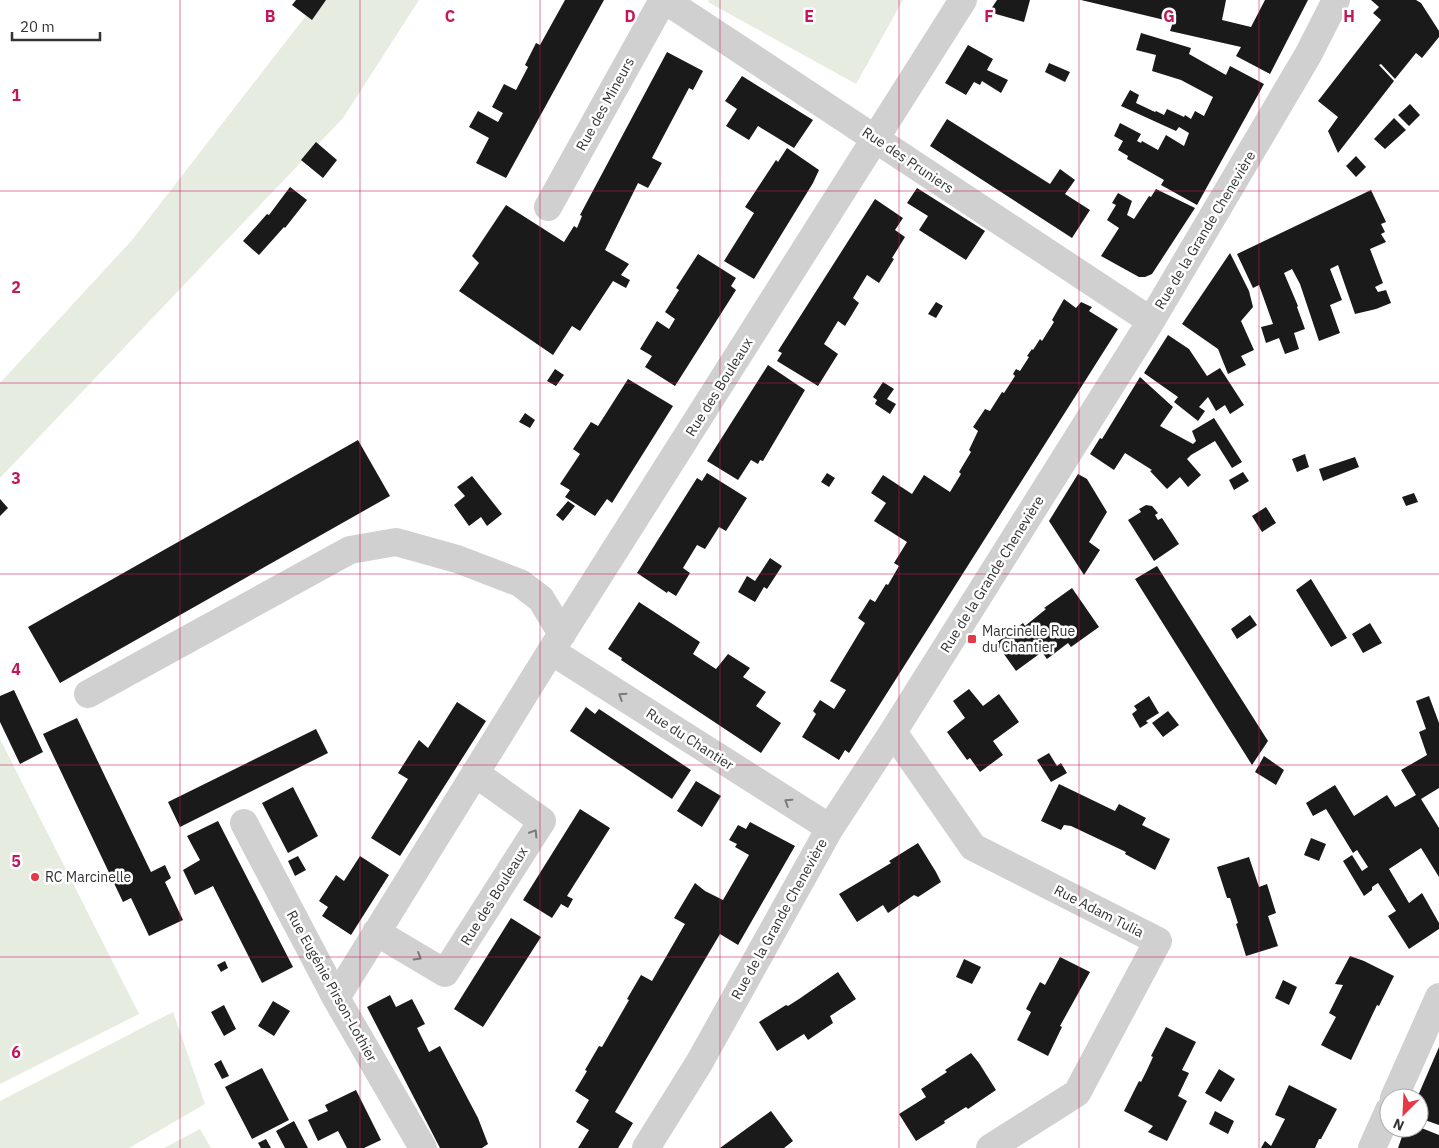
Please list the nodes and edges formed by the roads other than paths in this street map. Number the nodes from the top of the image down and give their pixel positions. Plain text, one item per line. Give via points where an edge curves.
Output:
1 (664, 0) edge
2 (963, 0) edge
3 (1336, 0) edge
4 (876, 139) junction
5 (548, 207) dead end
6 (1151, 321) junction
7 (556, 642) junction
8 (88, 694) dead end
9 (893, 732) junction
10 (475, 773) junction
11 (244, 823) dead end
12 (830, 828) junction
13 (376, 932) junction
14 (1439, 997) edge
15 (336, 998) junction
16 (1398, 1088) edge
17 (1379, 1132) edge
18 (423, 1148) edge
19 (646, 1148) edge
20 (990, 1148) edge
21 (1372, 1148) edge

1 - 4 street, Rue des Pruniers
1 - 5 street, Rue des Mineurs
2 - 4 street, Rue des Bouleaux
3 - 6 street, Rue de la Grande Chenevière via 1308,55
4 - 6 street, Rue des Pruniers
4 - 7 street, Rue des Bouleaux
6 - 9 street, Rue de la Grande Chenevière
7 - 8 street via 541,600 520,582 457,559 396,542 350,550
7 - 10 street, Rue des Bouleaux
12 -> 7 street, Rue du Chantier
9 - 12 street, Rue de la Grande Chenevière
9 - 20 street, Rue Adam Tulia via 973,846 1158,941 1077,1093
10 - 13 street, Rue des Bouleaux
13 -> 10 street, Rue des Bouleaux via 445,973 542,821
11 - 15 street, Rue Eugénie Pirson-Lothier
12 - 19 street, Rue de la Grande Chenevière via 699,1062
13 - 15 street, Rue des Bouleaux
14 - 16 street
15 - 18 street, Rue Eugénie Pirson-Lothier
17 - 21 street

